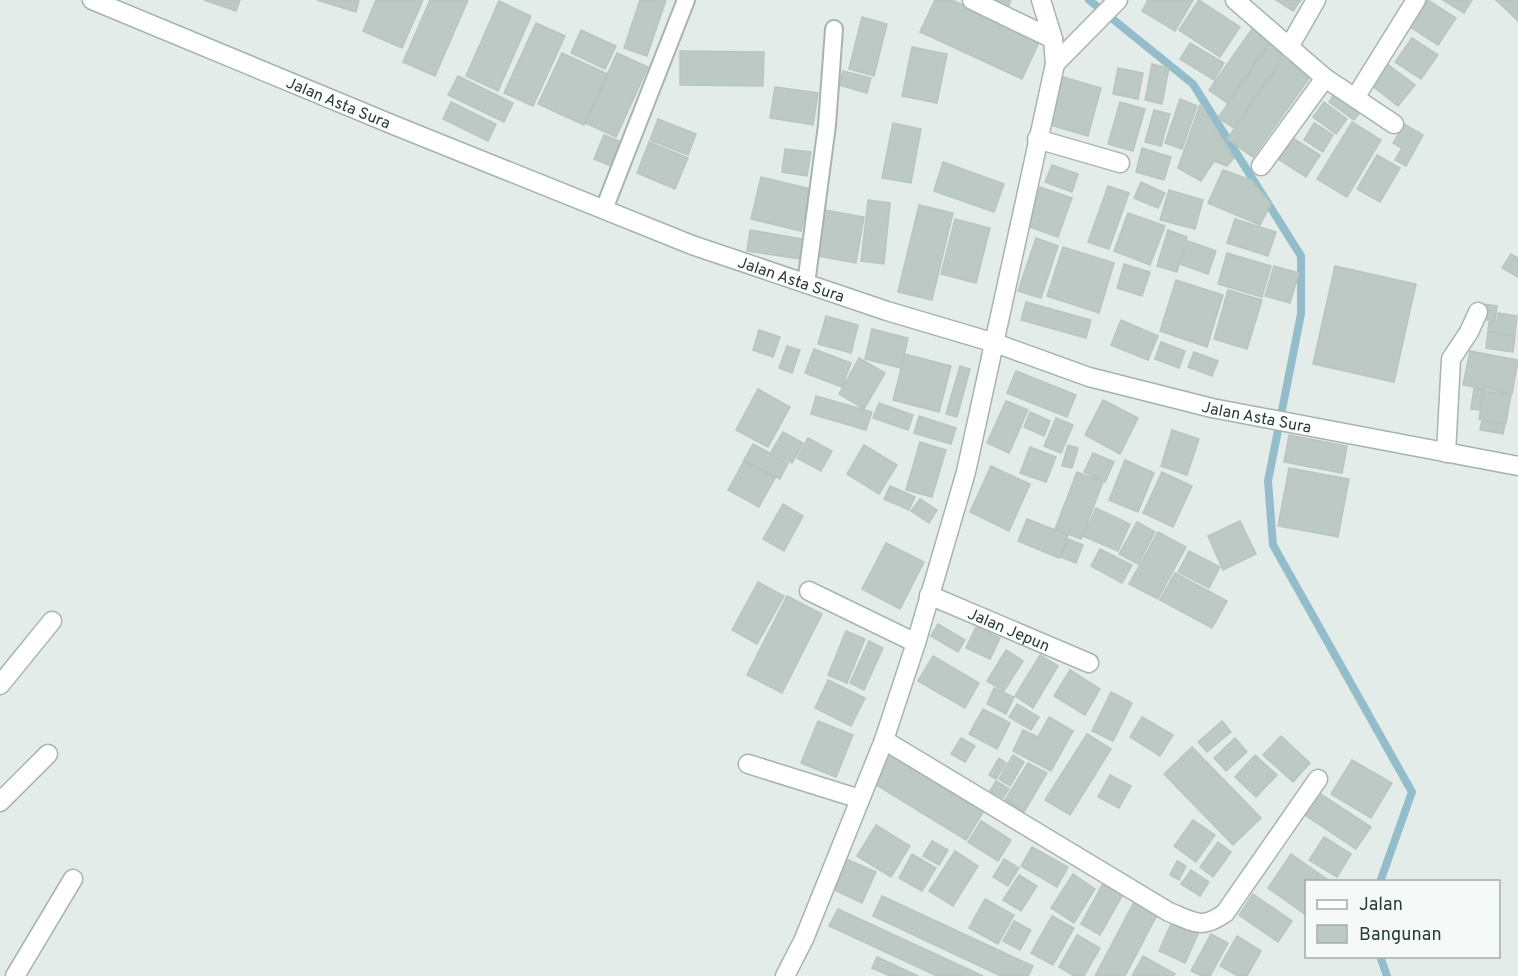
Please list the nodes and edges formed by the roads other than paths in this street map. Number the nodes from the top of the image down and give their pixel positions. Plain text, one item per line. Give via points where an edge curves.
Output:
1 (92, 0) edge
2 (686, 0) edge
3 (972, 0) edge
4 (1041, 0) edge
5 (1118, 0) edge
6 (1234, 0) edge
7 (1316, 0) edge
8 (1416, 0) edge
9 (834, 29) dead end
10 (1053, 39) junction
11 (1289, 47) junction
12 (1055, 64) junction
13 (1326, 78) junction
14 (1355, 98) junction
15 (1394, 124) dead end
16 (1037, 139) junction
17 (1120, 163) dead end
18 (1261, 166) dead end
19 (604, 209) junction
20 (806, 284) junction
21 (1478, 312) dead end
22 (995, 343) junction
23 (1446, 453) junction
24 (1518, 466) edge
25 (809, 591) dead end
26 (929, 595) junction
27 (52, 621) dead end
28 (916, 643) junction
29 (1089, 663) dead end
30 (0, 685) edge
31 (884, 740) junction
32 (48, 754) dead end
33 (748, 764) dead end
34 (1318, 779) dead end
35 (860, 799) junction
36 (0, 802) edge
37 (73, 879) dead end
38 (15, 976) edge
39 (785, 976) edge

1 - 19 street, Jalan Asta Sura
2 - 19 lane
3 - 10 street
4 - 10 street
5 - 12 street
6 - 11 street
7 - 11 street
8 - 14 street
9 - 20 lane
10 - 12 street
11 - 13 street
12 - 16 street
13 - 14 street
13 - 18 street
14 - 15 street
16 - 17 street
16 - 22 street
19 - 20 street, Jalan Asta Sura via 692,245
20 - 22 street, Jalan Asta Sura
21 - 23 street via 1451,359
22 - 23 street, Jalan Asta Sura via 1089,377 1212,408
22 - 26 street via 966,472
23 - 24 street, Jalan Asta Sura
25 - 28 street
26 - 28 street
26 - 29 street, Jalan Jepun
27 - 30 street
28 - 31 street
31 - 34 street via 1169,912 1201,923 1225,913
31 - 35 street
32 - 36 street
33 - 35 street
35 - 39 street via 804,939
37 - 38 street

